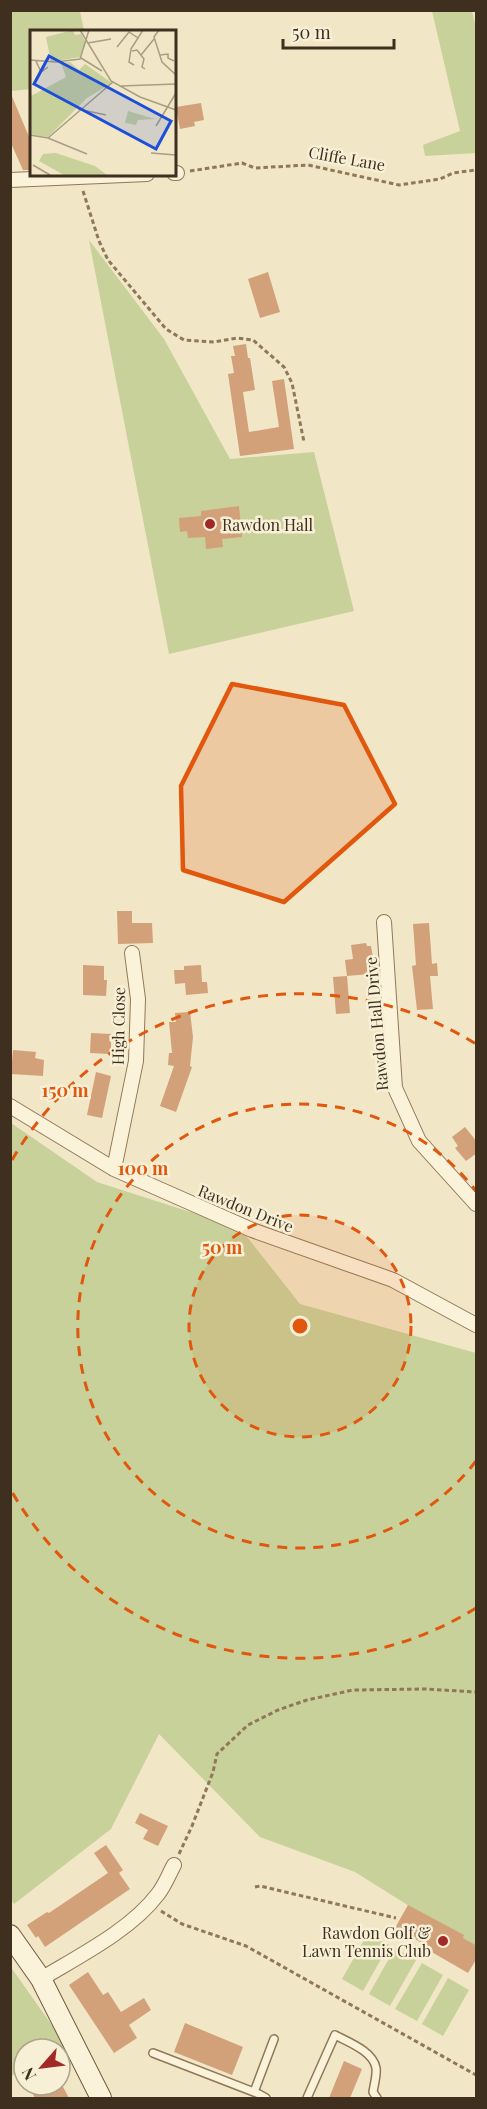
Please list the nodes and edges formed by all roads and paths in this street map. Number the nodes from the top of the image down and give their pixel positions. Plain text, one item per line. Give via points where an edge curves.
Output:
1 (477, 170) edge
2 (176, 173) edge
3 (102, 176) edge
4 (79, 177) junction
5 (10, 180) edge
6 (304, 442) dead end
7 (384, 922) dead end
8 (132, 953) dead end
9 (10, 1106) edge
10 (114, 1169) junction
11 (477, 1204) edge
12 (477, 1325) edge
13 (477, 1692) edge
14 (174, 1865) joint
15 (255, 1887) dead end
16 (149, 1903) junction
17 (396, 1918) dead end
18 (10, 1935) edge
19 (42, 1979) junction
20 (274, 2039) dead end
21 (153, 2053) dead end
22 (477, 2074) edge
23 (254, 2092) junction
24 (101, 2098) edge
25 (266, 2098) edge
26 (307, 2098) edge
27 (377, 2098) edge

1 - 2 path, Cliffe Lane via 399,185 309,165 255,168 242,163
3 - 4 street
4 - 5 street
4 - 6 path via 108,260 166,329 184,340 253,340 284,367 292,383
7 - 11 street, Rawdon Hall Drive via 395,1088 419,1141
8 - 10 street, High Close via 138,999 136,1061
9 - 10 street, Rawdon Drive
10 - 12 street, Rawdon Drive via 252,1230 393,1280
13 - 14 path via 353,1690 307,1700 249,1725 217,1754
14 - 16 street
15 - 17 path
16 - 19 street via 111,1936
16 - 22 path via 182,1924 246,1946
18 - 19 main road
19 - 24 main road
20 - 23 lane
21 - 23 lane
23 - 25 lane
26 - 27 lane via 335,2035 373,2061 373,2092

